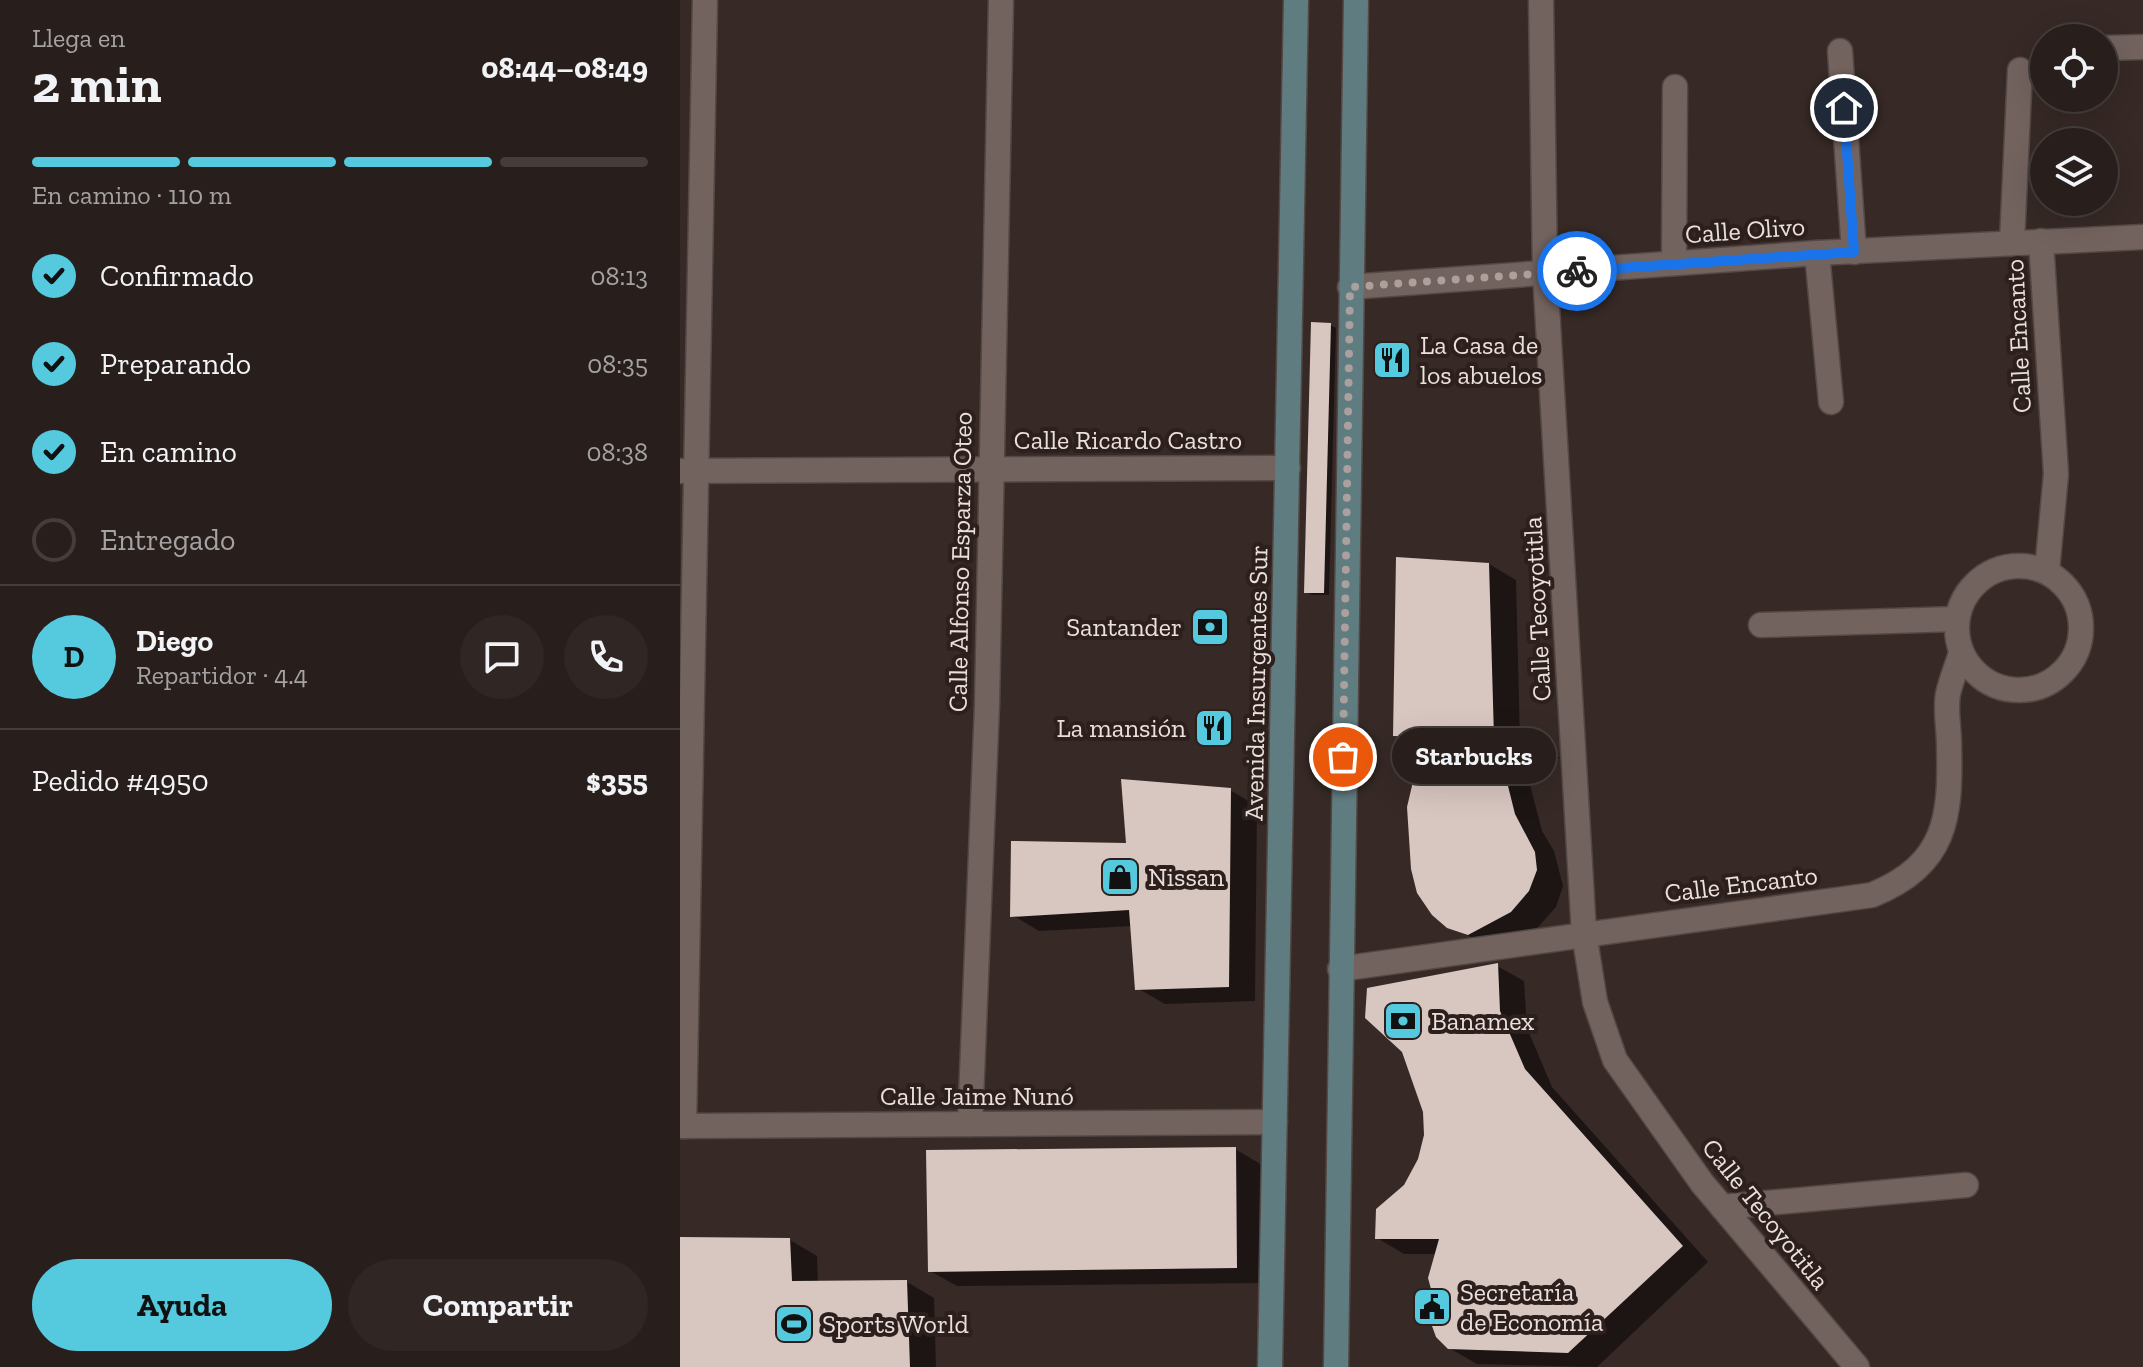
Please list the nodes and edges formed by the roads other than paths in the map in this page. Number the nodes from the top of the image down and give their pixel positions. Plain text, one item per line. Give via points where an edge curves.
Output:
1 (705, 0) edge
2 (1001, 0) edge
3 (1296, 0) edge
4 (1356, 0) edge
5 (1541, 0) edge
6 (2143, 47) edge
7 (2118, 48) edge
8 (1840, 51) dead end
9 (2020, 70) dead end
10 (1675, 87) dead end
11 (2143, 237) edge
12 (2041, 241) junction
13 (2012, 242) junction
14 (1854, 252) junction
15 (1817, 253) junction
16 (1674, 263) junction
17 (1545, 273) junction
18 (1350, 287) junction
19 (1831, 402) dead end
20 (680, 444) edge
21 (1288, 468) junction
22 (989, 469) junction
23 (689, 471) edge
24 (2047, 571) junction
25 (1956, 619) junction
26 (1761, 625) dead end
27 (1961, 653) junction
28 (1584, 933) junction
29 (1340, 969) junction
30 (1275, 1122) junction
31 (970, 1124) junction
32 (682, 1126) edge
33 (1966, 1185) dead end
34 (1722, 1207) junction
35 (1270, 1367) edge
36 (1336, 1367) edge
37 (1857, 1367) edge

1 - 23 street
2 - 22 street, Calle Alfonso Esparza Oteo
3 - 21 main road, Avenida Insurgentes Sur
4 - 18 main road
5 - 17 street, Calle Tecoyotitla
6 - 7 street
8 - 14 street
9 - 13 street
10 - 16 street
11 - 12 street, Calle Olivo
12 - 13 street, Calle Olivo
12 - 24 street, Calle Encanto via 2056,474
13 - 14 street, Calle Olivo
14 - 15 street, Calle Olivo
15 - 16 street, Calle Olivo
15 - 19 street
16 - 17 street, Calle Olivo
17 - 18 street, Calle Olivo
17 - 28 street, Calle Tecoyotitla
18 - 29 main road
20 - 23 street
21 - 22 street, Calle Ricardo Castro
21 - 30 main road, Avenida Insurgentes Sur
22 - 23 street, Calle Ricardo Castro
22 - 31 street, Calle Alfonso Esparza Oteo via 987,705
23 - 32 street
24 - 25 street via 2031,566 1998,568 1970,588
24 - 27 street via 2064,583 2082,619 2074,659 2061,674 2044,685 2004,689 1985,680
25 - 26 street
25 - 27 street
27 - 28 street, Calle Encanto via 1948,696 1950,790 1945,821 1930,854 1904,882 1872,895
28 - 29 street, Calle Encanto
28 - 34 street, Calle Tecoyotitla via 1595,1002 1615,1060
29 - 36 main road
30 - 31 street, Calle Jaime Nunó
30 - 35 main road, Avenida Insurgentes Sur
31 - 32 street, Calle Jaime Nunó
33 - 34 street
34 - 37 street, Calle Tecoyotitla

